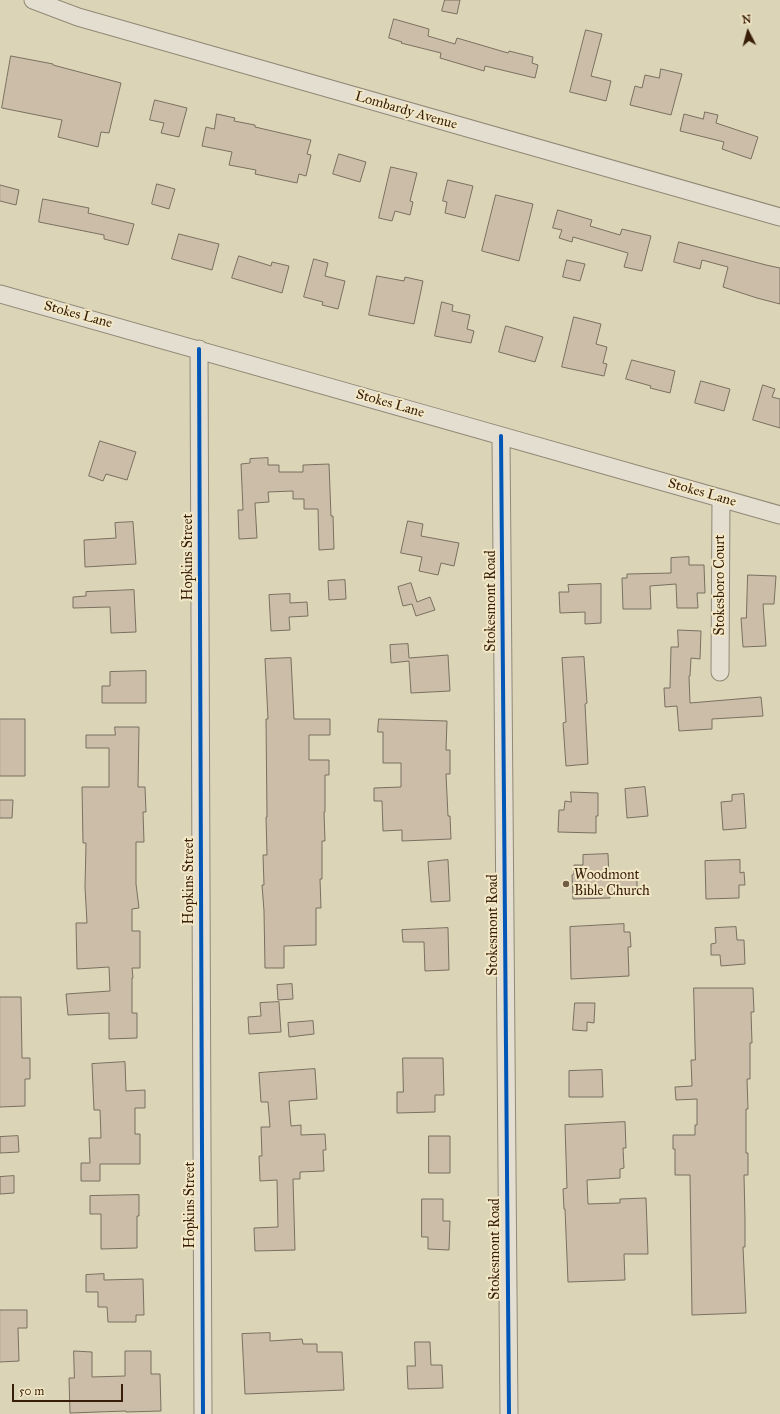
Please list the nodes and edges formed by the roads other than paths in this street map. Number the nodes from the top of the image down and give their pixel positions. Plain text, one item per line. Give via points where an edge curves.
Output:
1 (33, 0) edge
2 (780, 217) edge
3 (0, 294) edge
4 (199, 349) junction
5 (501, 436) junction
6 (721, 498) junction
7 (780, 515) edge
8 (720, 672) dead end
9 (203, 1414) edge
10 (509, 1414) edge

1 - 2 street, Lombardy Avenue via 78,17
3 - 4 street, Stokes Lane
4 - 5 street, Stokes Lane
4 - 9 street, Hopkins Street
5 - 6 street, Stokes Lane
5 - 10 street, Stokesmont Road
6 - 7 street, Stokes Lane
6 - 8 street, Stokesboro Court

